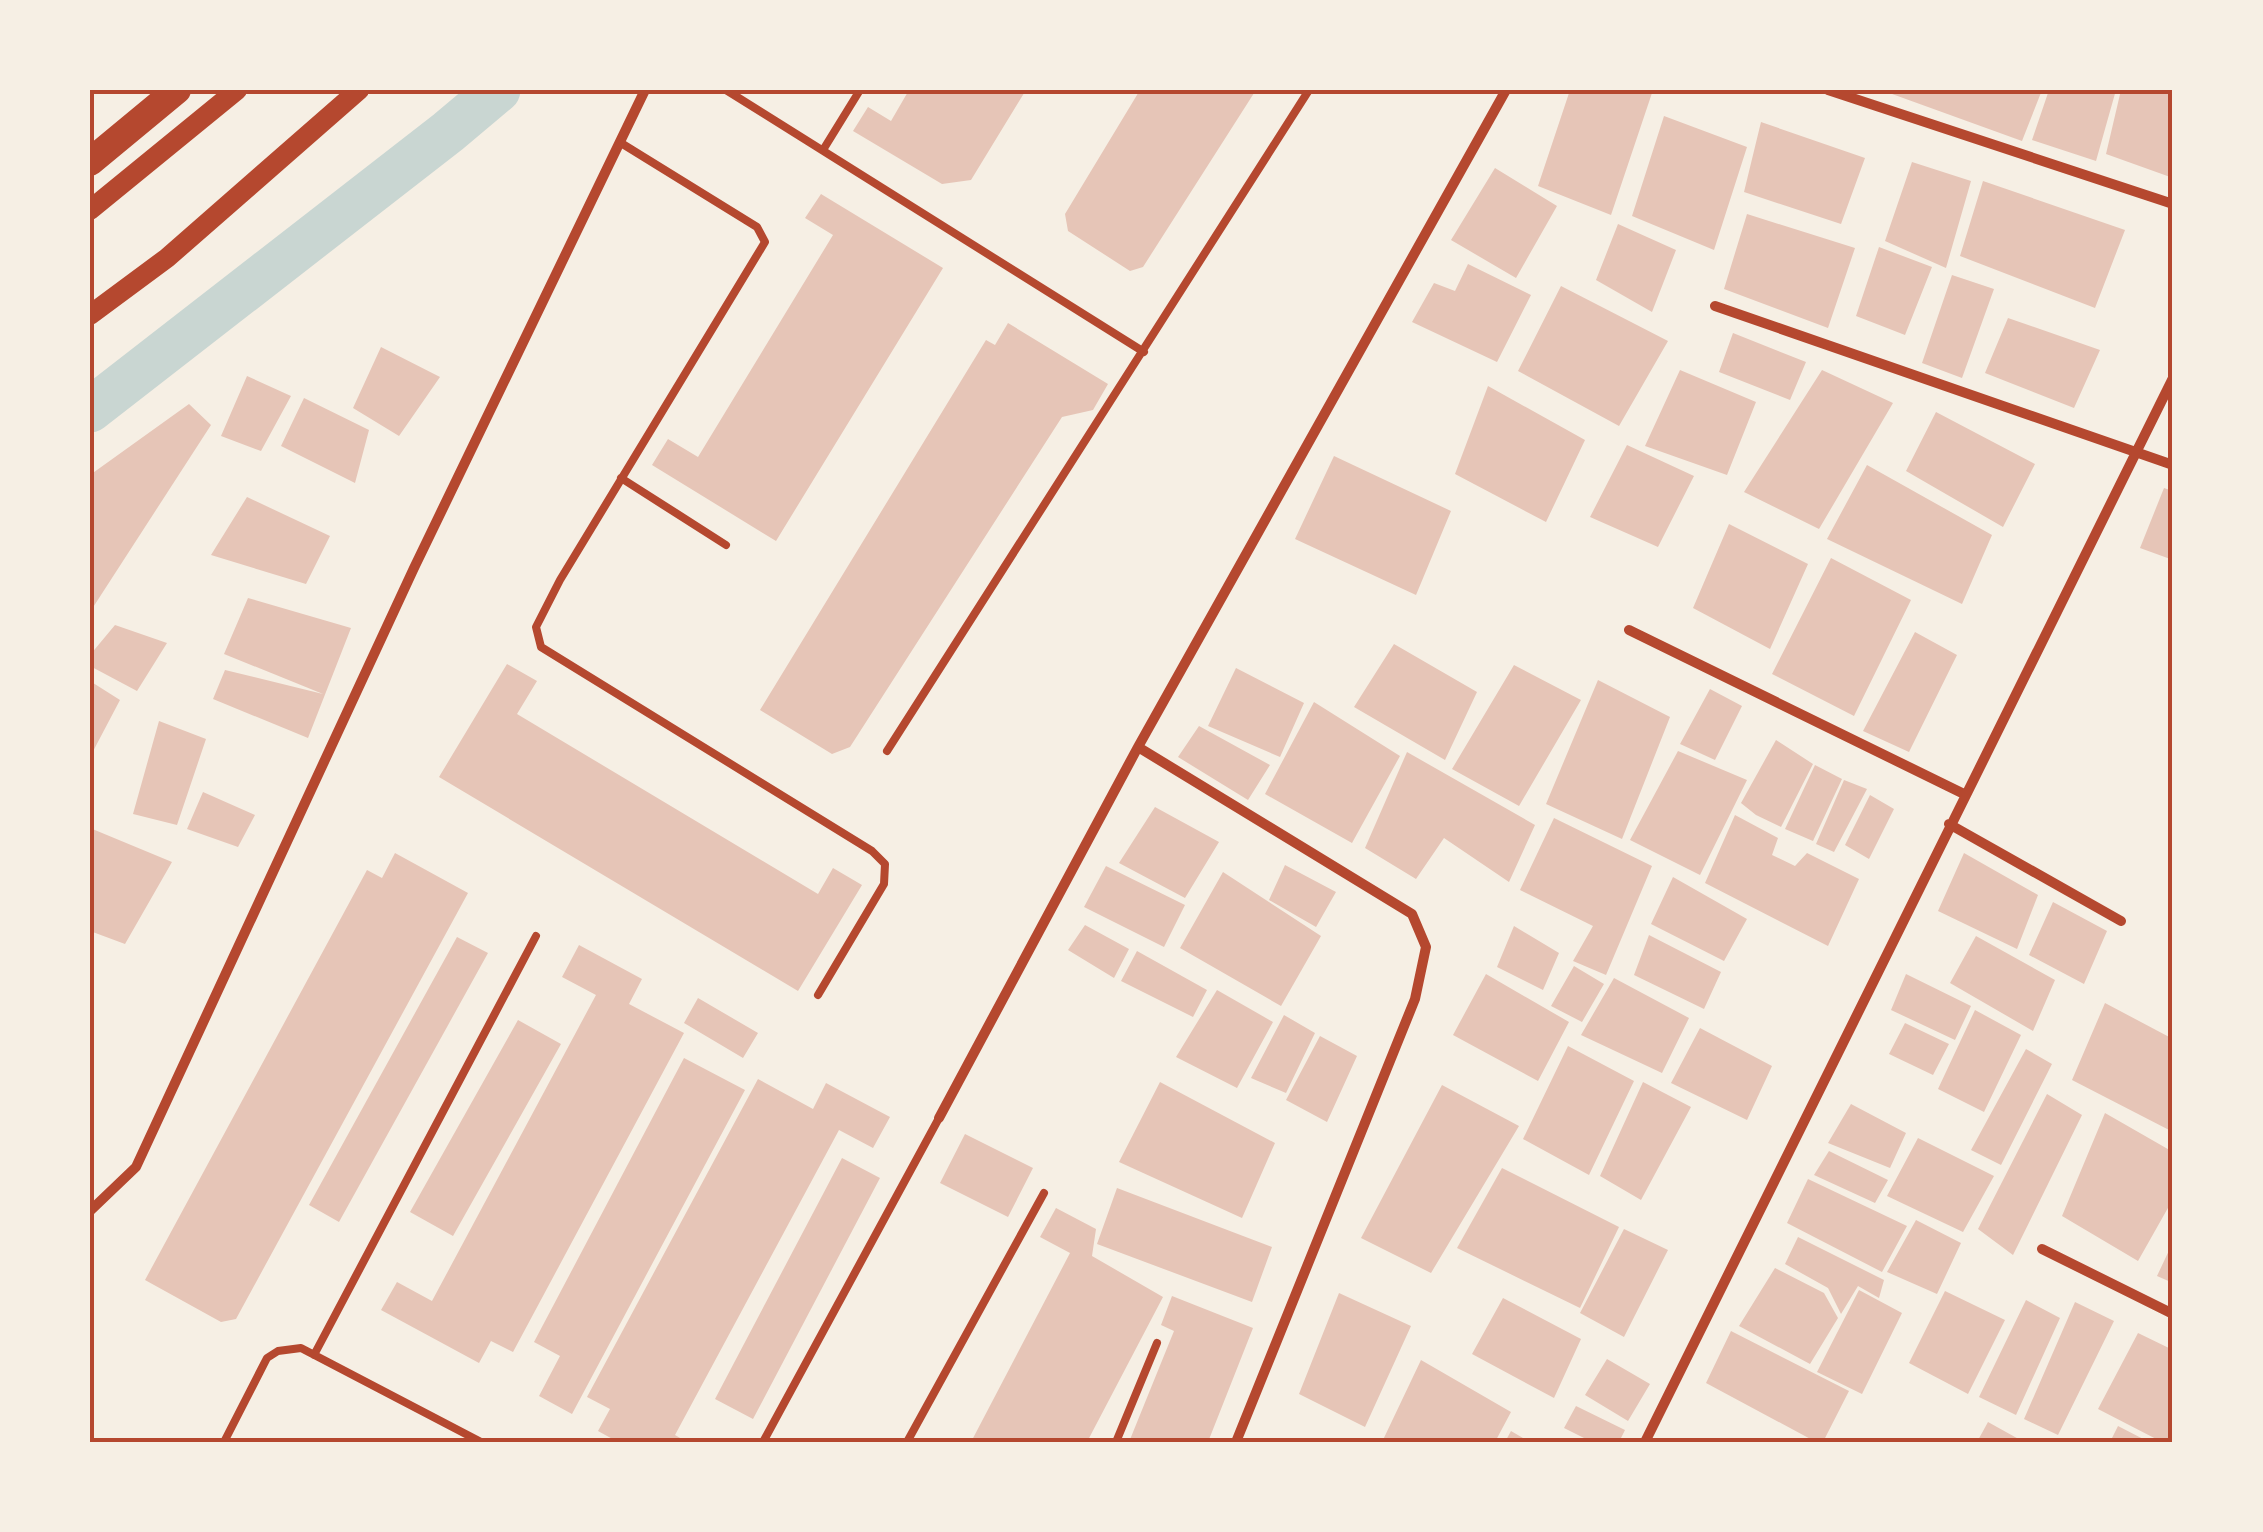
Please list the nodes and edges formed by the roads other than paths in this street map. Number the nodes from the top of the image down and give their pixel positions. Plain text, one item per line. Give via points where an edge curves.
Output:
1 (176, 90) edge
2 (237, 90) edge
3 (360, 90) edge
4 (644, 90) edge
5 (726, 90) edge
6 (860, 90) edge
7 (1309, 90) edge
8 (1506, 90) edge
9 (1828, 90) edge
10 (621, 143) junction
11 (823, 150) junction
12 (90, 162) edge
13 (2173, 204) edge
14 (90, 210) edge
15 (1715, 306) dead end
16 (90, 315) edge
17 (1144, 352) junction
18 (2173, 378) edge
19 (2136, 452) junction
20 (2173, 465) edge
21 (621, 478) junction
22 (726, 545) dead end
23 (1630, 630) dead end
24 (1138, 747) junction
25 (887, 751) dead end
26 (1964, 794) junction
27 (1949, 824) junction
28 (2121, 921) dead end
29 (536, 936) dead end
30 (818, 996) dead end
31 (939, 1118) joint
32 (1044, 1193) dead end
33 (90, 1211) edge
34 (2042, 1249) dead end
35 (2173, 1314) edge
36 (1157, 1343) dead end
37 (314, 1355) junction
38 (224, 1442) edge
39 (480, 1442) edge
40 (763, 1442) edge
41 (907, 1442) edge
42 (1116, 1442) edge
43 (1236, 1442) edge
44 (1645, 1442) edge

1 - 12 highway
2 - 14 main road
3 - 16 main road via 167,258
4 - 10 street
5 - 11 lane
6 - 11 lane
7 - 17 lane
8 - 24 street
9 - 13 street
10 - 21 lane via 757,227 766,242
10 - 33 street via 414,568 136,1167
11 - 17 lane
15 - 19 street
17 - 25 lane
18 - 19 street
19 - 20 street
19 - 26 street
21 - 22 lane
21 - 30 lane via 536,626 541,647 885,864 884,884
23 - 26 street
24 - 31 street
24 - 43 street via 1412,914 1426,947 1415,998
26 - 27 street
27 - 28 street
27 - 44 street
29 - 37 lane
31 - 40 lane
32 - 41 lane
34 - 35 street
36 - 42 lane
37 - 38 lane via 301,1348 266,1358
37 - 39 lane

